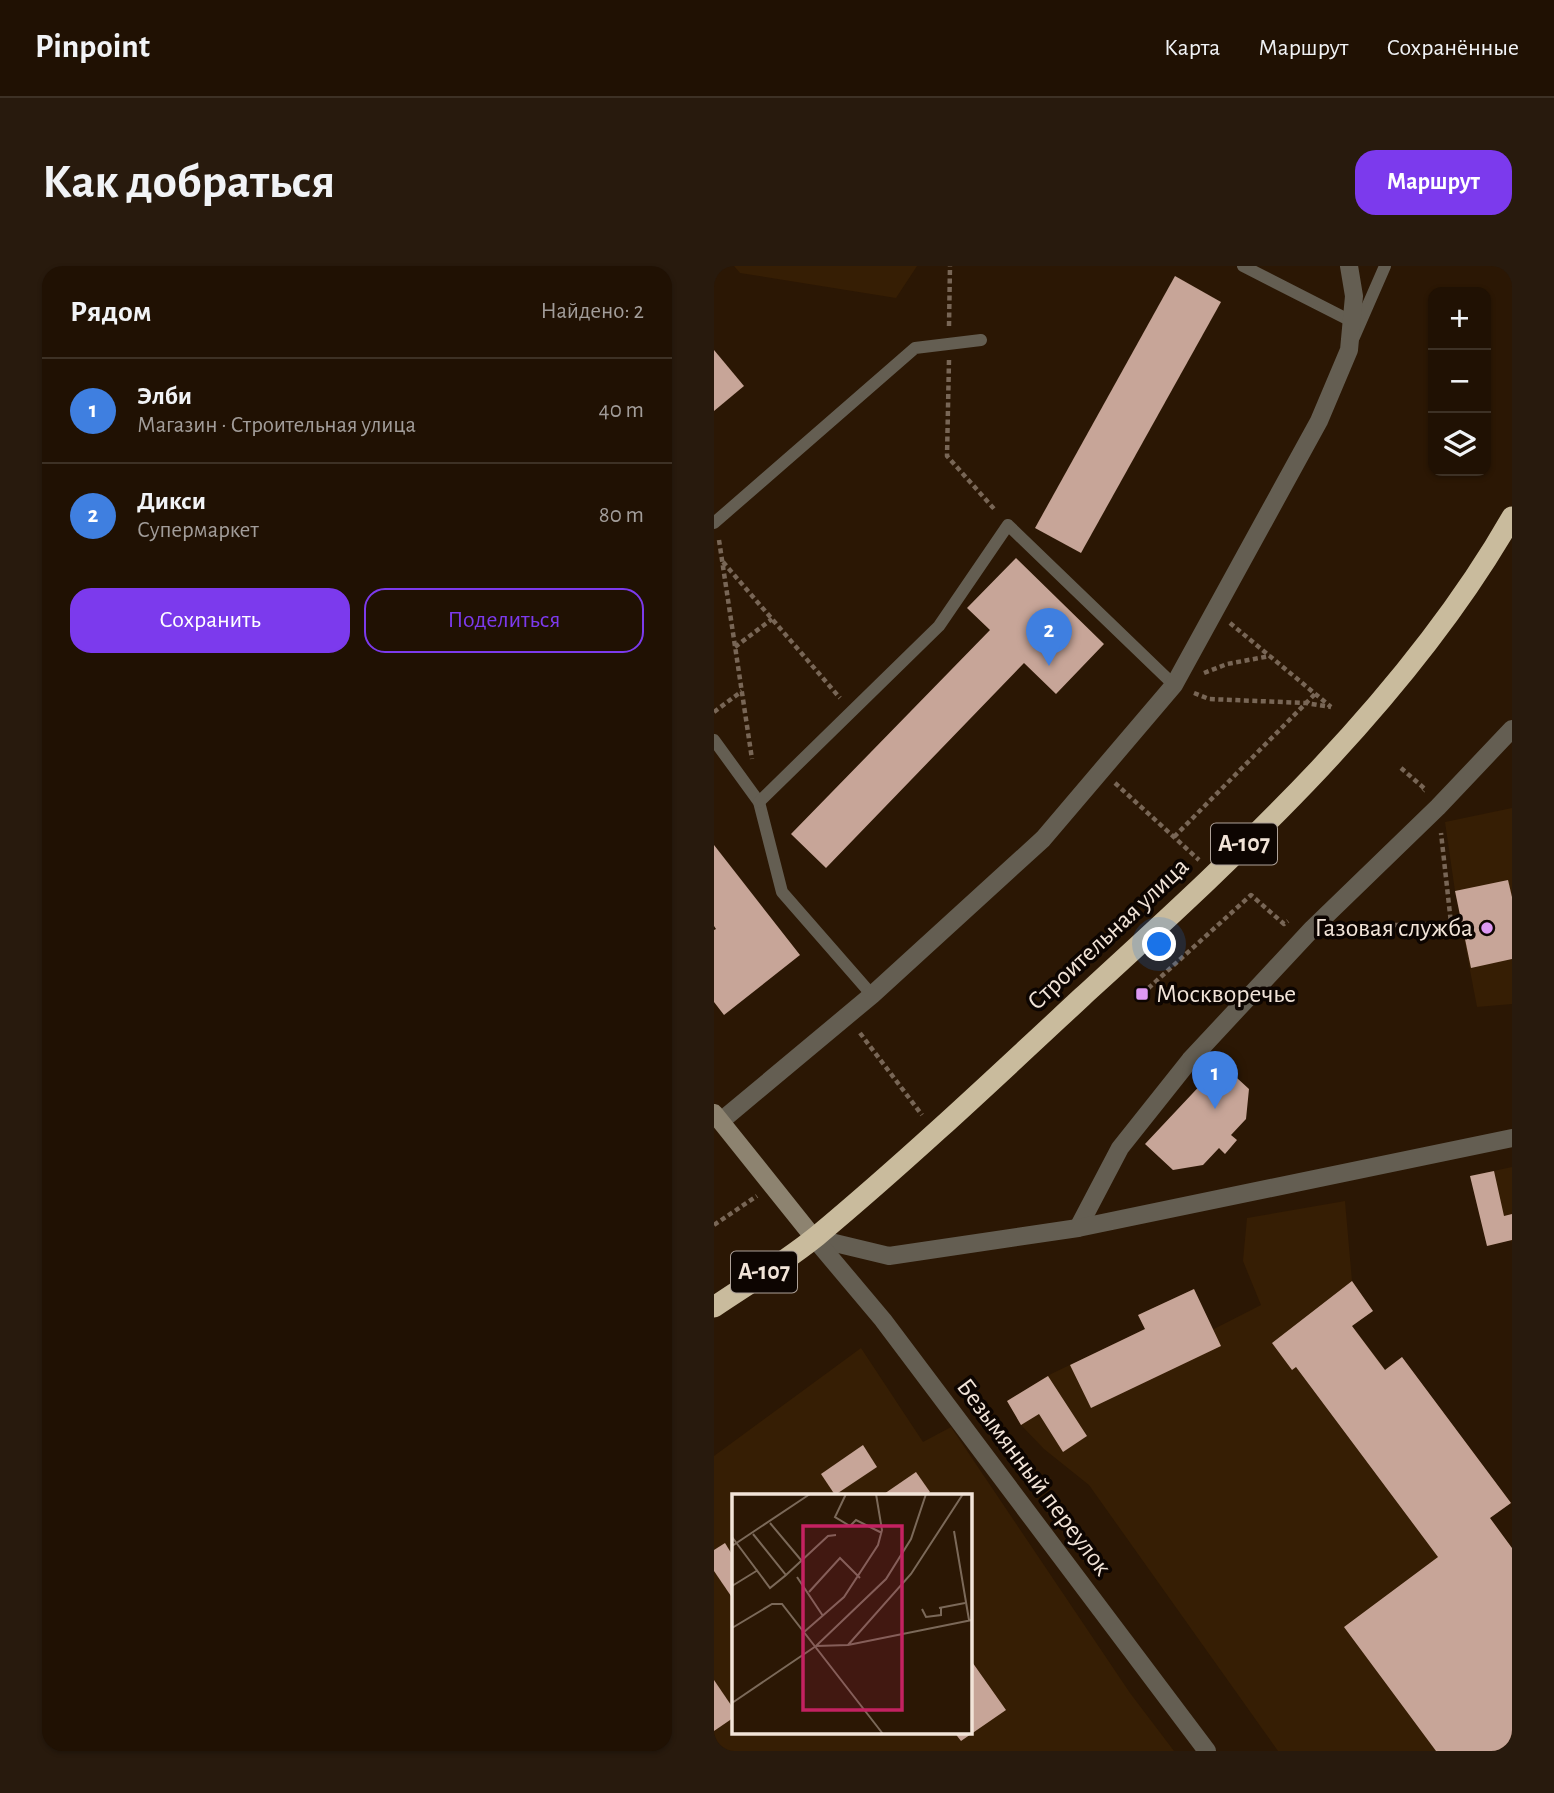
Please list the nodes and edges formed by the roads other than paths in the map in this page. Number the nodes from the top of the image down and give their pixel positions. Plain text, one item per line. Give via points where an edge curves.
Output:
1 (1243, 266) edge
2 (1349, 266) edge
3 (1385, 266) edge
4 (1351, 321) junction
5 (981, 340) dead end
6 (1349, 350) junction
7 (1512, 517) edge
8 (715, 522) edge
9 (1174, 685) junction
10 (1512, 729) edge
11 (714, 740) edge
12 (759, 802) junction
13 (872, 995) junction
14 (717, 1117) edge
15 (1512, 1139) edge
16 (1078, 1228) junction
17 (814, 1238) junction
18 (714, 1307) edge
19 (1207, 1751) edge

1 - 4 lane
2 - 4 street via 1354,296
3 - 6 lane
4 - 6 street
5 - 8 lane via 915,348
6 - 9 street via 1319,421
7 - 17 highway, Строительная улица / А-107 via 1449,615 1370,712 1281,807 935,1133
9 - 12 lane via 1008,525 939,626
9 - 13 street via 1044,839
10 - 16 street via 1312,929 1190,1060 1120,1148
11 - 12 lane
12 - 13 lane via 782,892
13 - 14 street
14 - 17 street
15 - 16 street
16 - 17 street via 889,1256
17 - 18 highway, Строительная улица / А-107
17 - 19 street, Безымянный переулок via 883,1320

